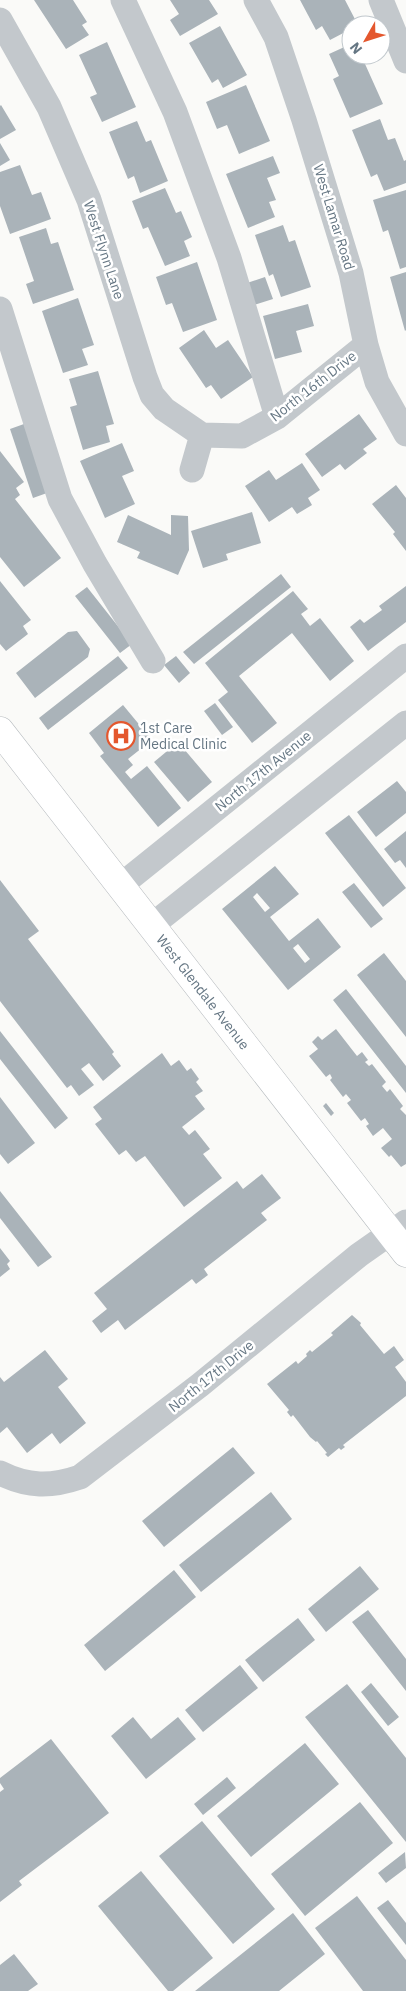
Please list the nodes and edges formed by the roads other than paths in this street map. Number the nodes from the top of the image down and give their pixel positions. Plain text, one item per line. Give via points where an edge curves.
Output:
1 (123, 0) edge
2 (256, 0) edge
3 (381, 0) edge
4 (0, 20) edge
5 (406, 60) edge
6 (0, 309) edge
7 (366, 345) junction
8 (277, 417) junction
9 (406, 434) edge
10 (202, 435) junction
11 (192, 470) dead end
12 (406, 656) edge
13 (153, 660) dead end
14 (406, 723) edge
15 (0, 731) edge
16 (120, 886) junction
17 (151, 926) junction
18 (401, 1236) edge
19 (0, 1473) edge

1 - 8 street via 175,112 229,258
2 - 7 street, West Lamar Road via 276,37 306,129 351,273
3 - 5 street
4 - 10 street, West Flynn Lane via 49,107 89,200 152,395 164,409
6 - 13 street via 60,498 95,564
7 - 8 street, North 16th Drive
7 - 9 street, West Lamar Road via 377,382
8 - 10 street, North 16th Drive via 242,436
10 - 11 street
12 - 16 street, North 17th Avenue
14 - 17 street
15 - 16 main road, West Glendale Avenue
16 - 17 main road, West Glendale Avenue
17 - 18 main road, West Glendale Avenue
18 - 19 street, North 17th Drive via 359,1255 200,1385 80,1477 60,1484 42,1485

